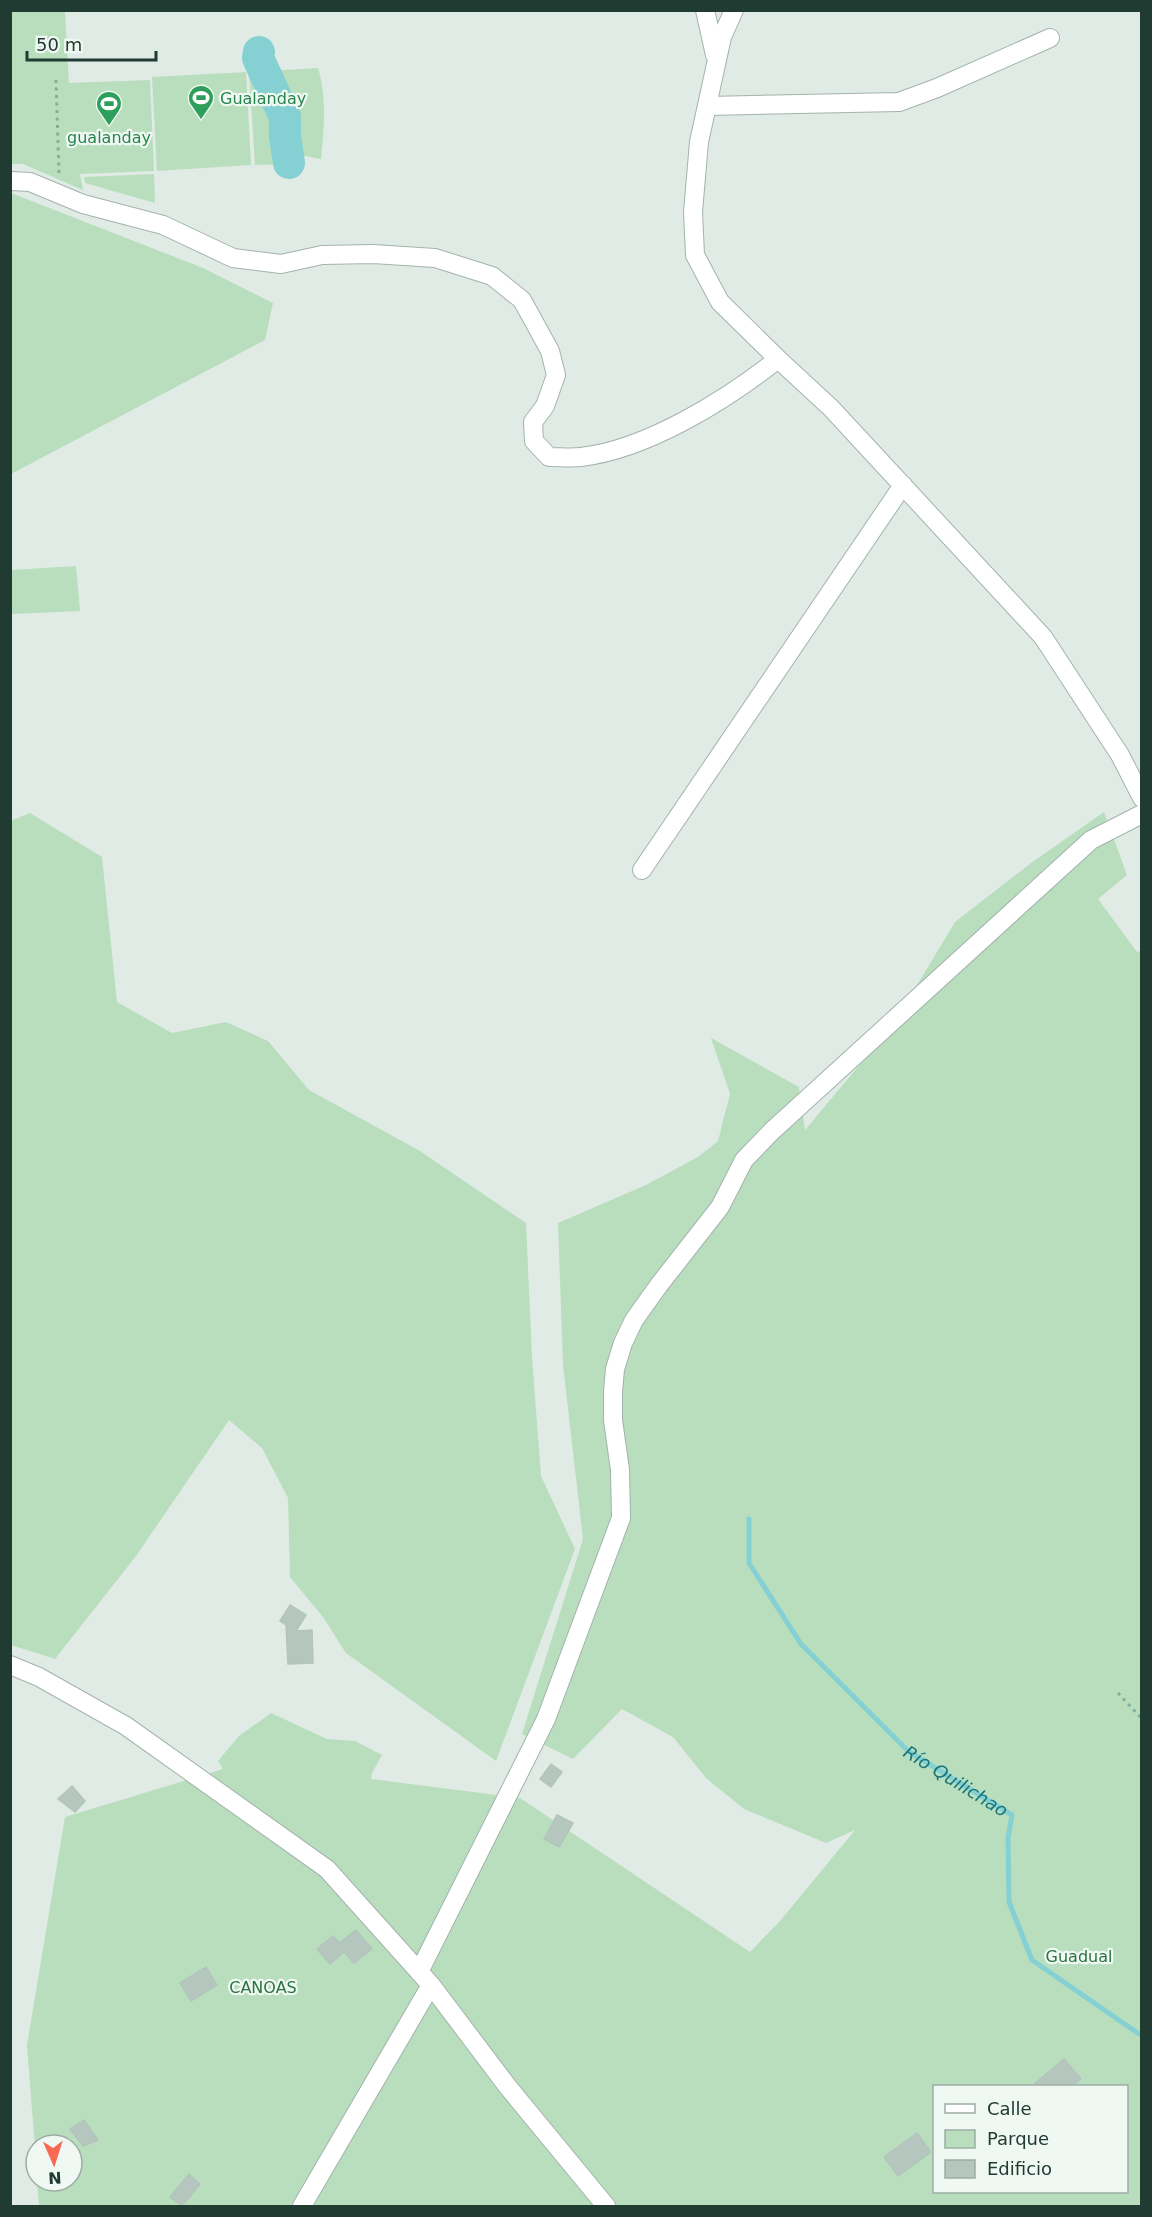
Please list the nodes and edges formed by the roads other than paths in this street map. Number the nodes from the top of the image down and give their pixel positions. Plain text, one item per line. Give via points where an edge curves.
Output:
1 (705, 10) edge
2 (734, 10) edge
3 (1050, 38) dead end
4 (717, 63) junction
5 (707, 106) junction
6 (10, 181) edge
7 (778, 359) junction
8 (903, 485) junction
9 (1142, 798) edge
10 (1142, 814) edge
11 (642, 870) dead end
12 (10, 1665) edge
13 (425, 1979) junction
14 (302, 2206) edge
15 (606, 2206) edge

1 - 4 street
2 - 4 street via 722,37
3 - 5 street via 898,102
4 - 5 street
5 - 7 street via 699,142 693,212 695,255 720,302
6 - 7 street via 30,182 83,204 163,225 233,258 281,264 322,255 435,258 492,276 522,300 550,351 556,375 545,406 533,422 534,441 549,457 581,457 617,449 652,435 745,385
7 - 8 street via 831,408
8 - 9 street via 1043,637 1120,755
8 - 11 street
10 - 13 street via 1091,840 772,1131 744,1160 720,1207 634,1320 615,1369 613,1392 621,1518 546,1719
12 - 13 street via 126,1726 327,1869
13 - 14 street
13 - 15 street via 507,2087

